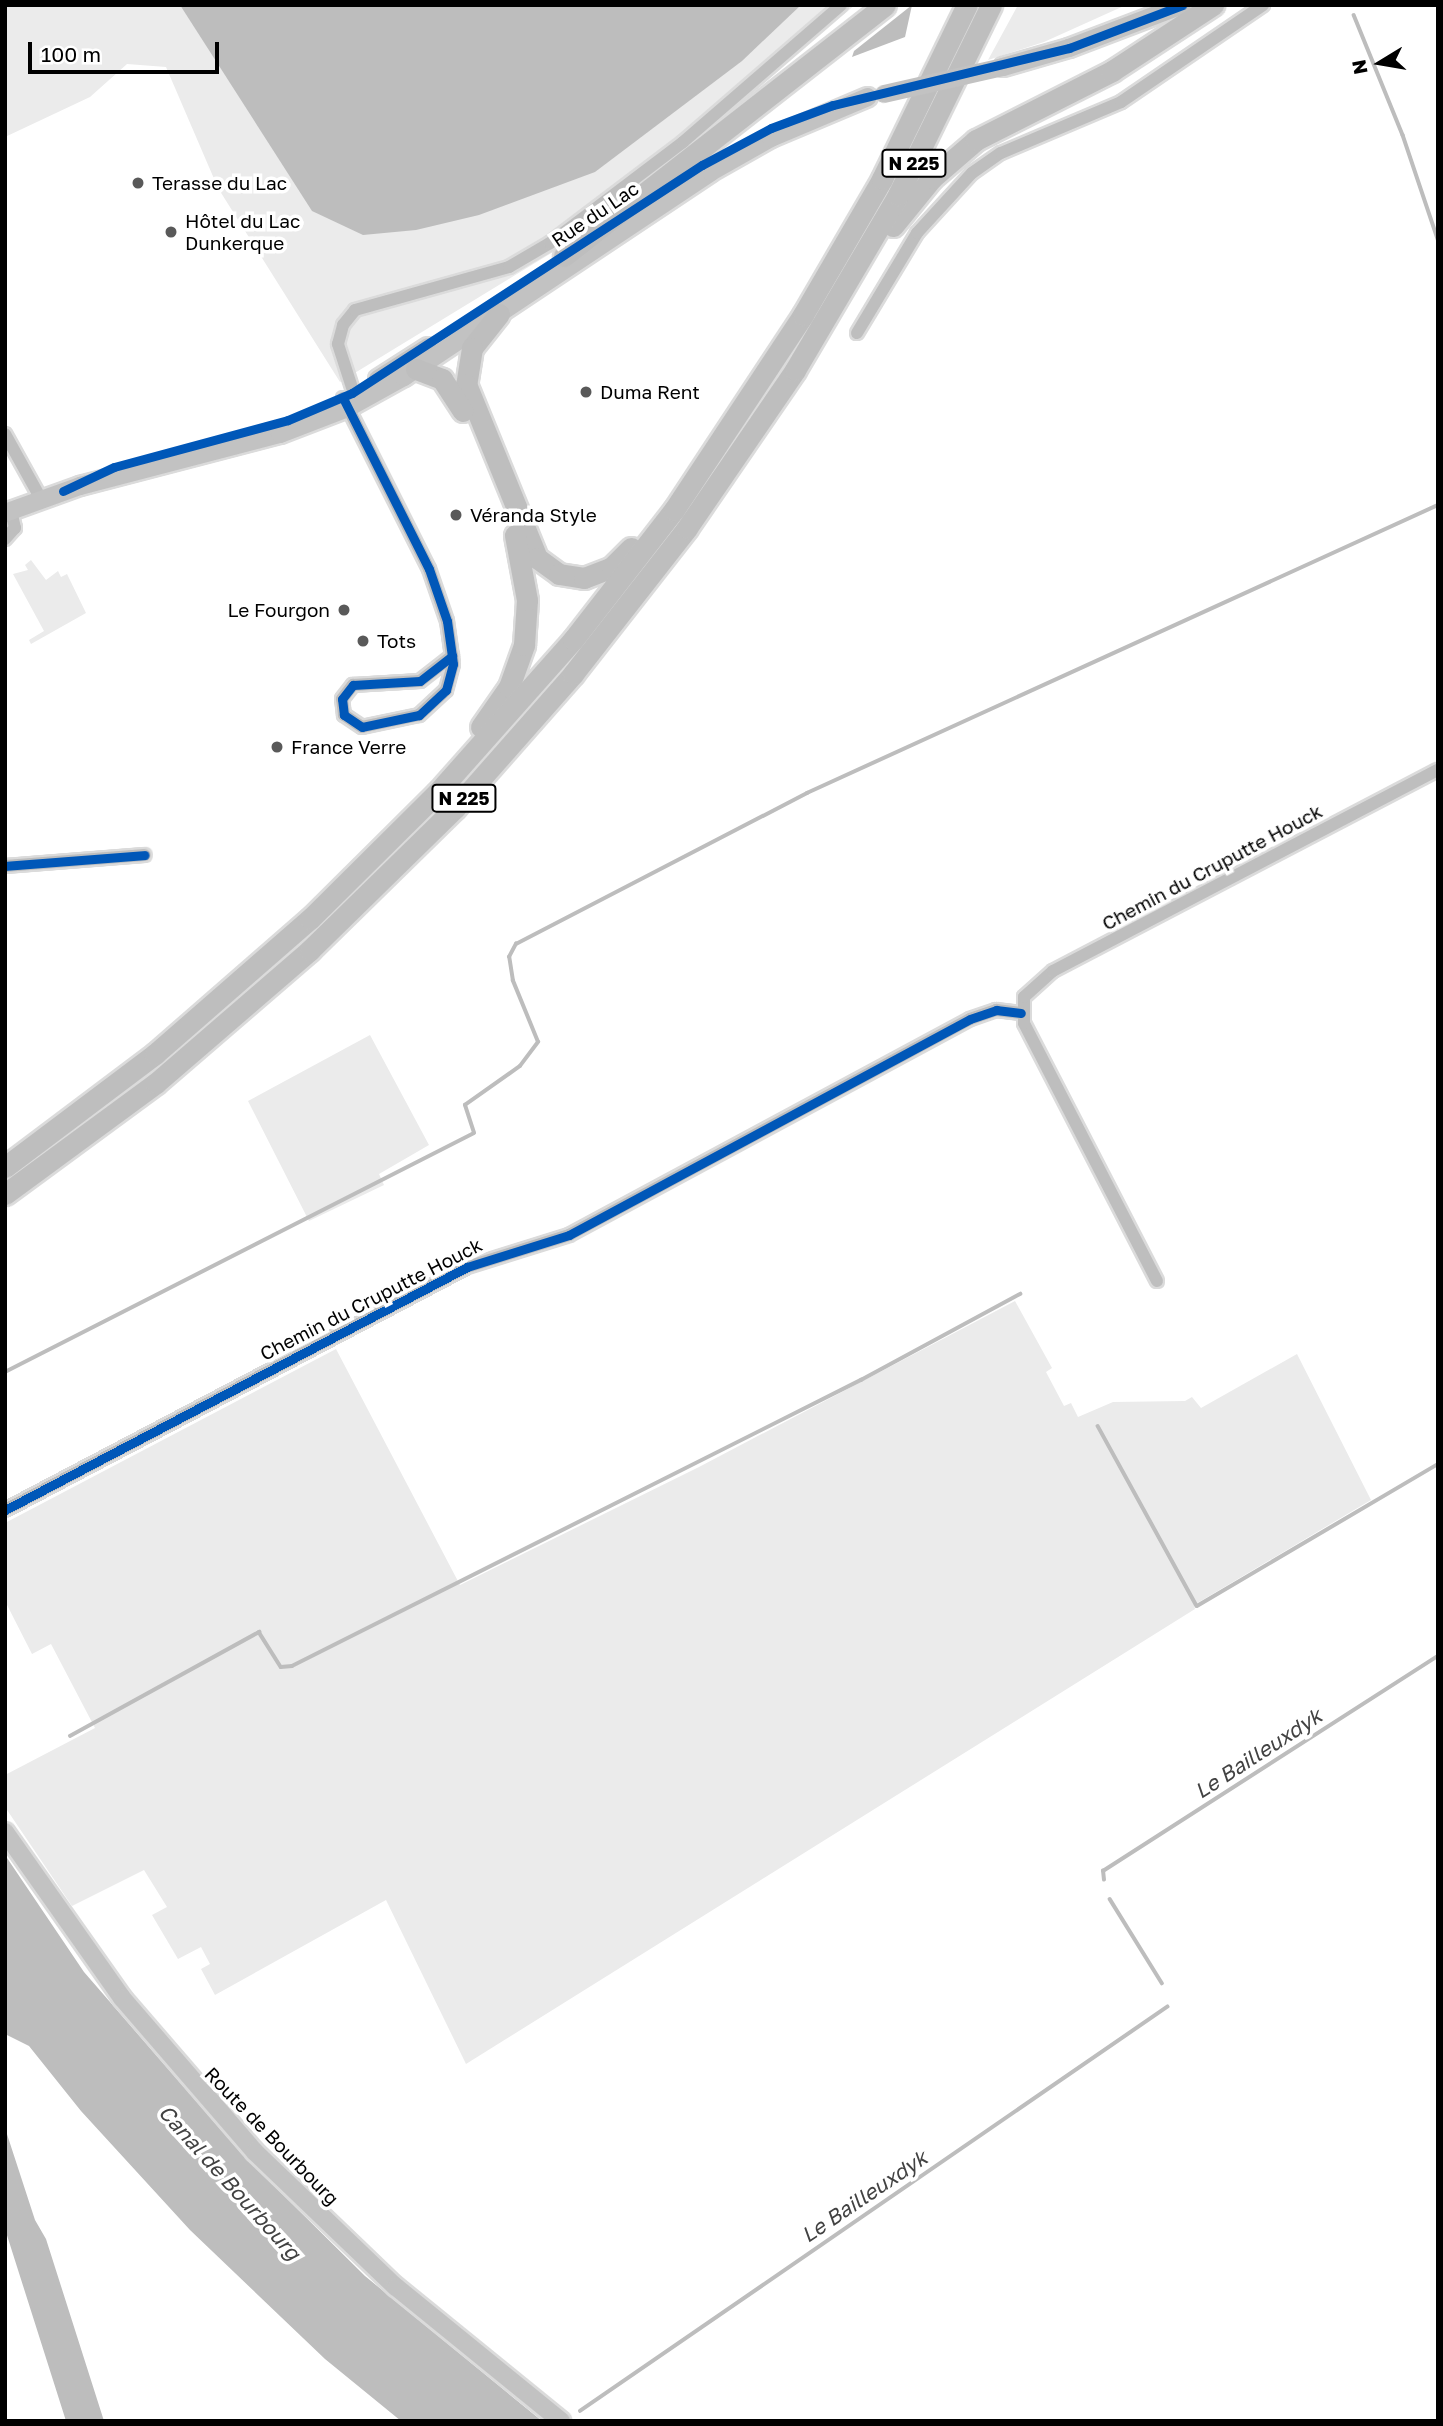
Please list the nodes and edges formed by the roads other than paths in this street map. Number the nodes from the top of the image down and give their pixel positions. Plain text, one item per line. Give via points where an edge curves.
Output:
1 (841, 5) edge
2 (885, 5) edge
3 (967, 5) edge
4 (991, 5) edge
5 (1154, 5) edge
6 (1182, 5) edge
7 (1213, 5) edge
8 (1262, 5) edge
9 (1033, 58) junction
10 (876, 96) junction
11 (564, 256) junction
12 (493, 311) junction
13 (829, 316) junction
14 (857, 333) dead end
15 (464, 337) junction
16 (416, 369) junction
17 (767, 372) junction
18 (350, 400) junction
19 (463, 411) junction
20 (5, 434) edge
21 (41, 499) junction
22 (8, 512) edge
23 (5, 539) edge
24 (452, 656) junction
25 (1438, 770) edge
26 (145, 855) dead end
27 (5, 866) edge
28 (366, 866) junction
29 (1021, 1013) junction
30 (5, 1167) edge
31 (5, 1194) edge
32 (1157, 1281) dead end
33 (5, 1510) edge
34 (5, 1832) edge
35 (561, 2421) edge

1 - 18 street via 682,142 550,243 509,267 355,310 343,325 338,344
2 - 11 highway
3 - 17 highway, N 225 via 870,200
4 - 13 highway, N 225 via 922,148
5 - 9 street
6 - 9 street
7 - 13 highway via 1112,71 994,129 953,157 911,202
8 - 14 street via 1121,102 1002,153 972,173 917,233
9 - 10 street, bridge
10 - 11 street, Rue du Lac via 819,109 747,140
10 - 12 street, Rue du Lac via 734,158
11 - 12 street, Rue du Lac
12 - 15 street, Rue du Lac
12 - 17 highway via 472,348 466,384 535,555 547,568 572,578 599,575 625,556
12 - 18 street, Rue du Lac
13 - 31 highway, N 225 via 747,444 657,567 555,696 472,790 253,1002 138,1097
15 - 16 street, Rue du Lac
15 - 19 highway via 454,376
16 - 18 street, Rue du Lac
16 - 19 highway via 443,379
17 - 28 highway, N 225 via 663,525 573,640 471,757
18 - 21 street, Rue du Lac via 134,461
18 - 24 street via 429,569 444,610
19 - 28 highway via 521,556 527,600 523,645 509,687 492,714
20 - 21 street
21 - 22 street, Rue du Lac
22 - 23 street via 15,528
24 - 24 street via 420,681 353,685 344,694 344,715 362,727 419,715 446,690
25 - 29 street, Chemin du Cruputte Houck via 1053,971 1028,991
26 - 27 street
28 - 30 highway, N 225 via 185,1029
29 - 32 street
29 - 33 street, Chemin du Cruputte Houck via 996,1010 976,1016 569,1236 467,1267
34 - 35 street, Route de Bourbourg via 122,1998 255,2152 360,2256

